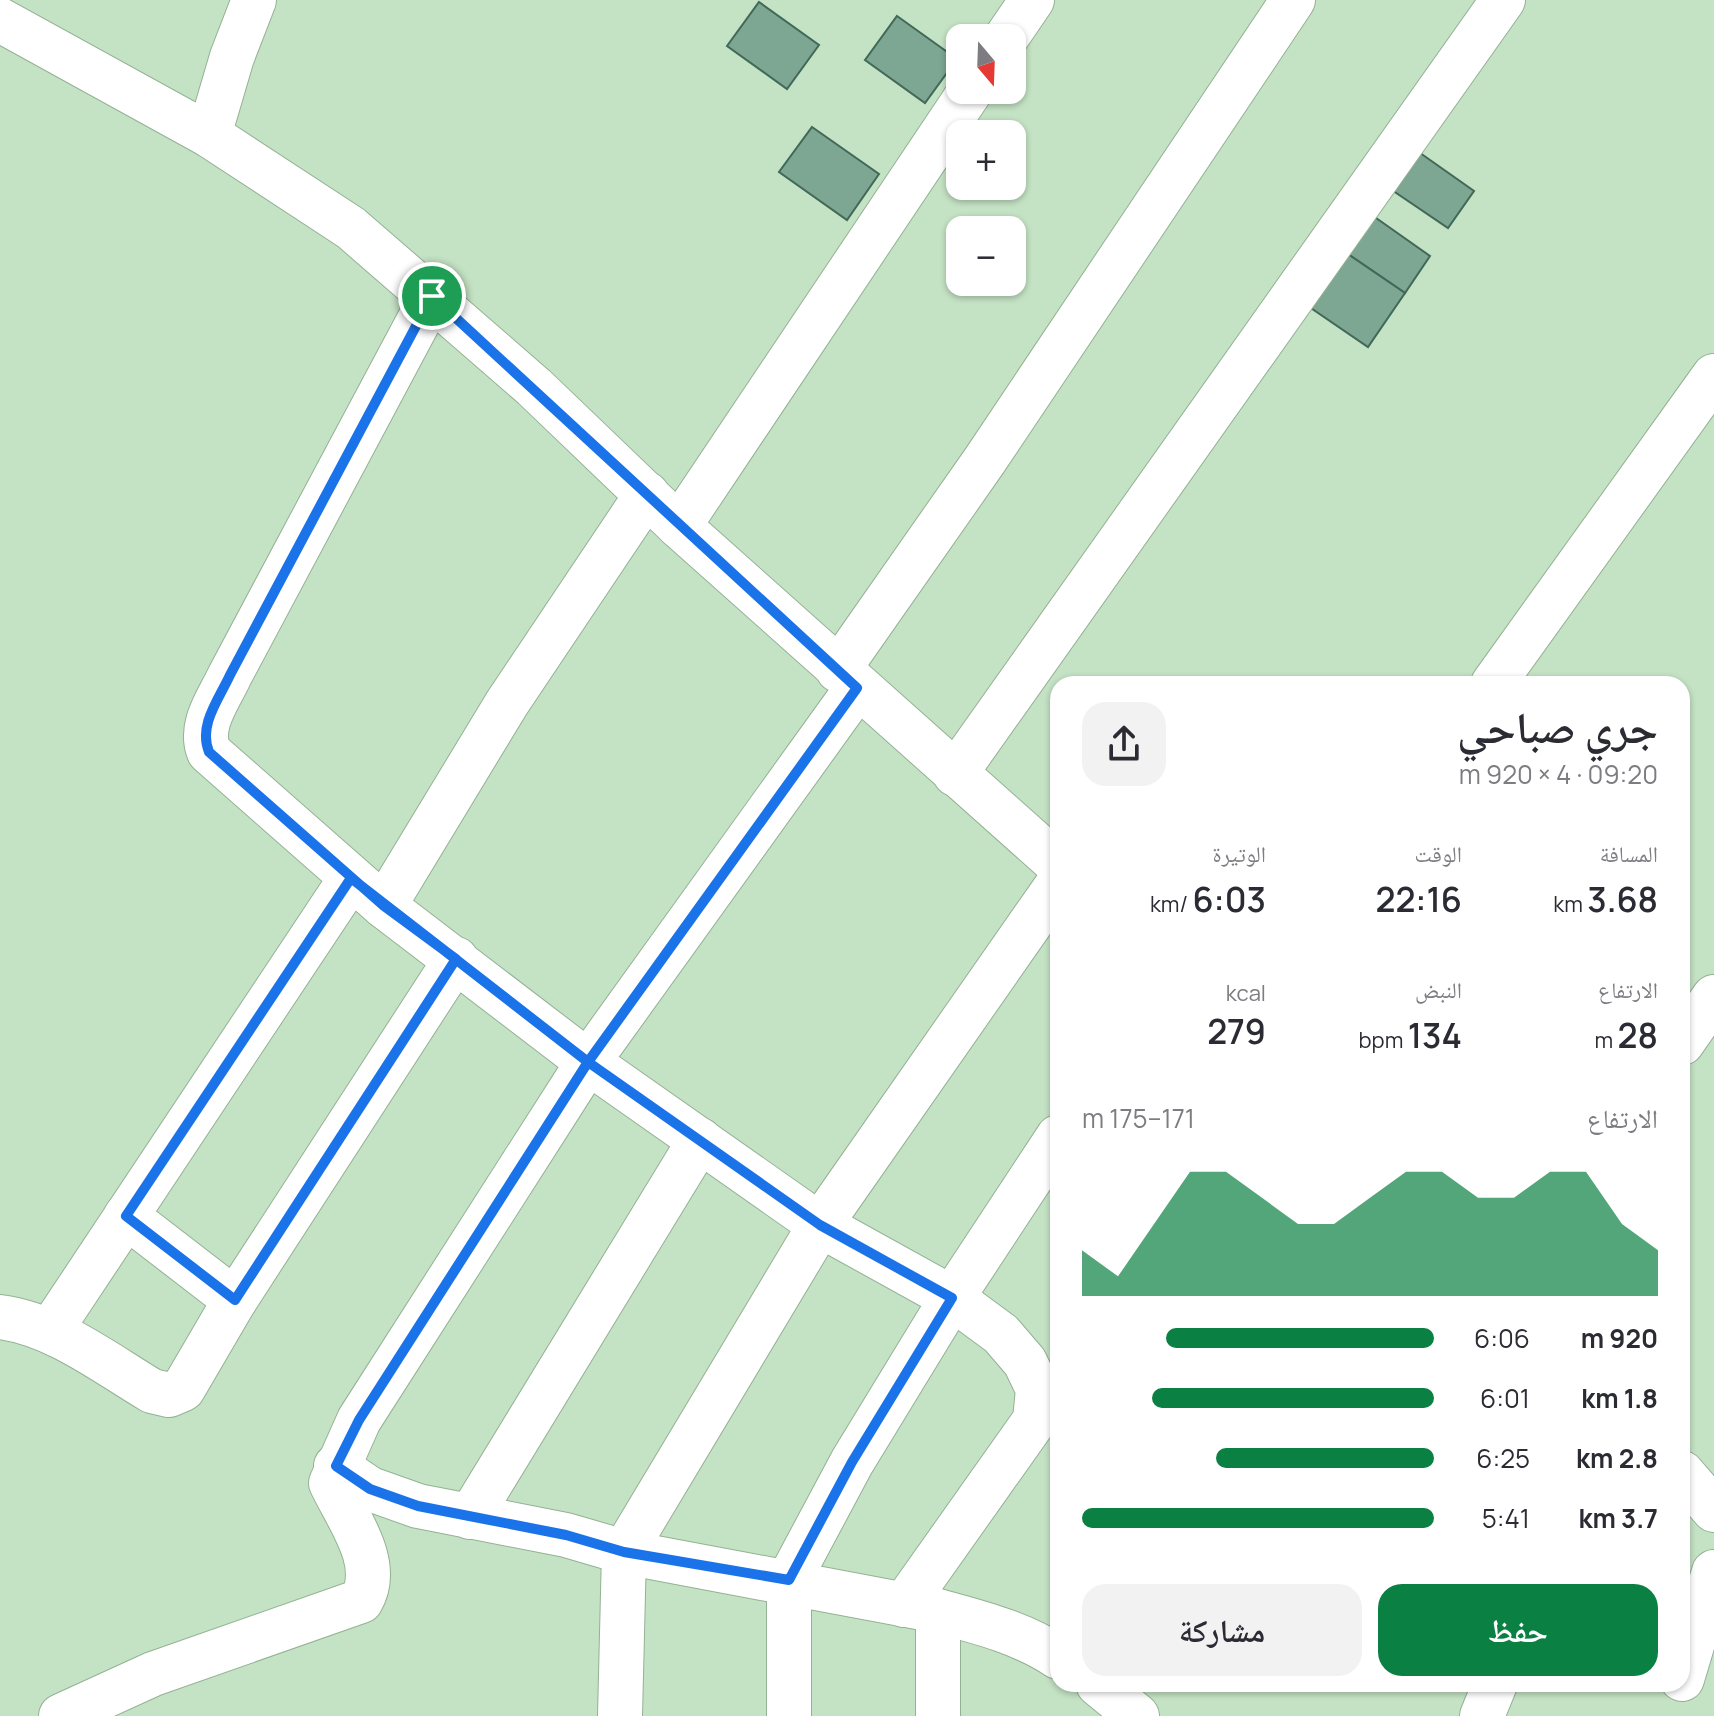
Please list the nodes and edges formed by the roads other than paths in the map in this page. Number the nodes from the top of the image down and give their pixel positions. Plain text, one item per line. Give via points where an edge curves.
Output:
1 (254, 0) edge
2 (1032, 0) edge
3 (1293, 0) edge
4 (1503, 0) edge
5 (0, 20) edge
6 (1016, 24) edge
7 (962, 104) edge
8 (209, 135) junction
9 (432, 296) junction
10 (1714, 376) edge
11 (647, 494) junction
12 (679, 526) junction
13 (1499, 676) edge
14 (847, 679) junction
15 (955, 774) junction
16 (1050, 857) edge
17 (368, 892) junction
18 (1050, 895) edge
19 (456, 959) junction
20 (1714, 997) edge
21 (1690, 1032) edge
22 (588, 1062) junction
23 (700, 1140) junction
24 (1050, 1149) edge
25 (126, 1216) junction
26 (820, 1225) junction
27 (952, 1298) junction
28 (235, 1300) junction
29 (0, 1317) edge
30 (50, 1331) junction
31 (336, 1466) junction
32 (1690, 1482) edge
33 (1714, 1510) edge
34 (470, 1517) junction
35 (624, 1552) junction
36 (1714, 1572) edge
37 (789, 1580) junction
38 (921, 1608) junction
39 (1050, 1652) edge
40 (1690, 1652) edge
41 (1109, 1692) edge
42 (1492, 1692) edge
43 (1678, 1692) edge
44 (61, 1716) edge
45 (620, 1716) edge
46 (789, 1716) edge
47 (938, 1716) edge
48 (1137, 1716) edge
49 (1482, 1716) edge
50 (1672, 1716) edge

1 - 8 street
2 - 6 street
3 - 14 street via 985,460
4 - 15 street
5 - 8 street
7 - 12 street
8 - 9 street via 351,228
9 - 11 street
9 - 17 street via 205,729 209,752
10 - 13 street
11 - 12 street
11 - 17 street via 507,703
12 - 14 street
14 - 15 street
14 - 22 street
15 - 16 street
17 - 19 street
17 - 25 street
18 - 26 street
19 - 22 street
19 - 28 street
20 - 21 street
22 - 23 street
22 - 31 street via 359,1420
23 - 26 street
23 - 34 street
24 - 27 street
25 - 28 street
25 - 30 street
26 - 27 street
26 - 35 street
27 - 37 street via 852,1462
27 - 38 street via 1001,1334 1025,1362 1038,1389 1035,1420
28 - 30 street via 183,1389 169,1395 152,1391
29 - 30 street
31 - 34 street via 370,1489
31 - 44 street via 331,1483 370,1564 370,1587 361,1601 153,1674
32 - 33 street
34 - 35 street
35 - 37 street
35 - 45 street
36 - 40 street
37 - 38 street
37 - 46 street
38 - 39 street via 982,1623
38 - 47 street
41 - 48 street
42 - 49 street
43 - 50 street

